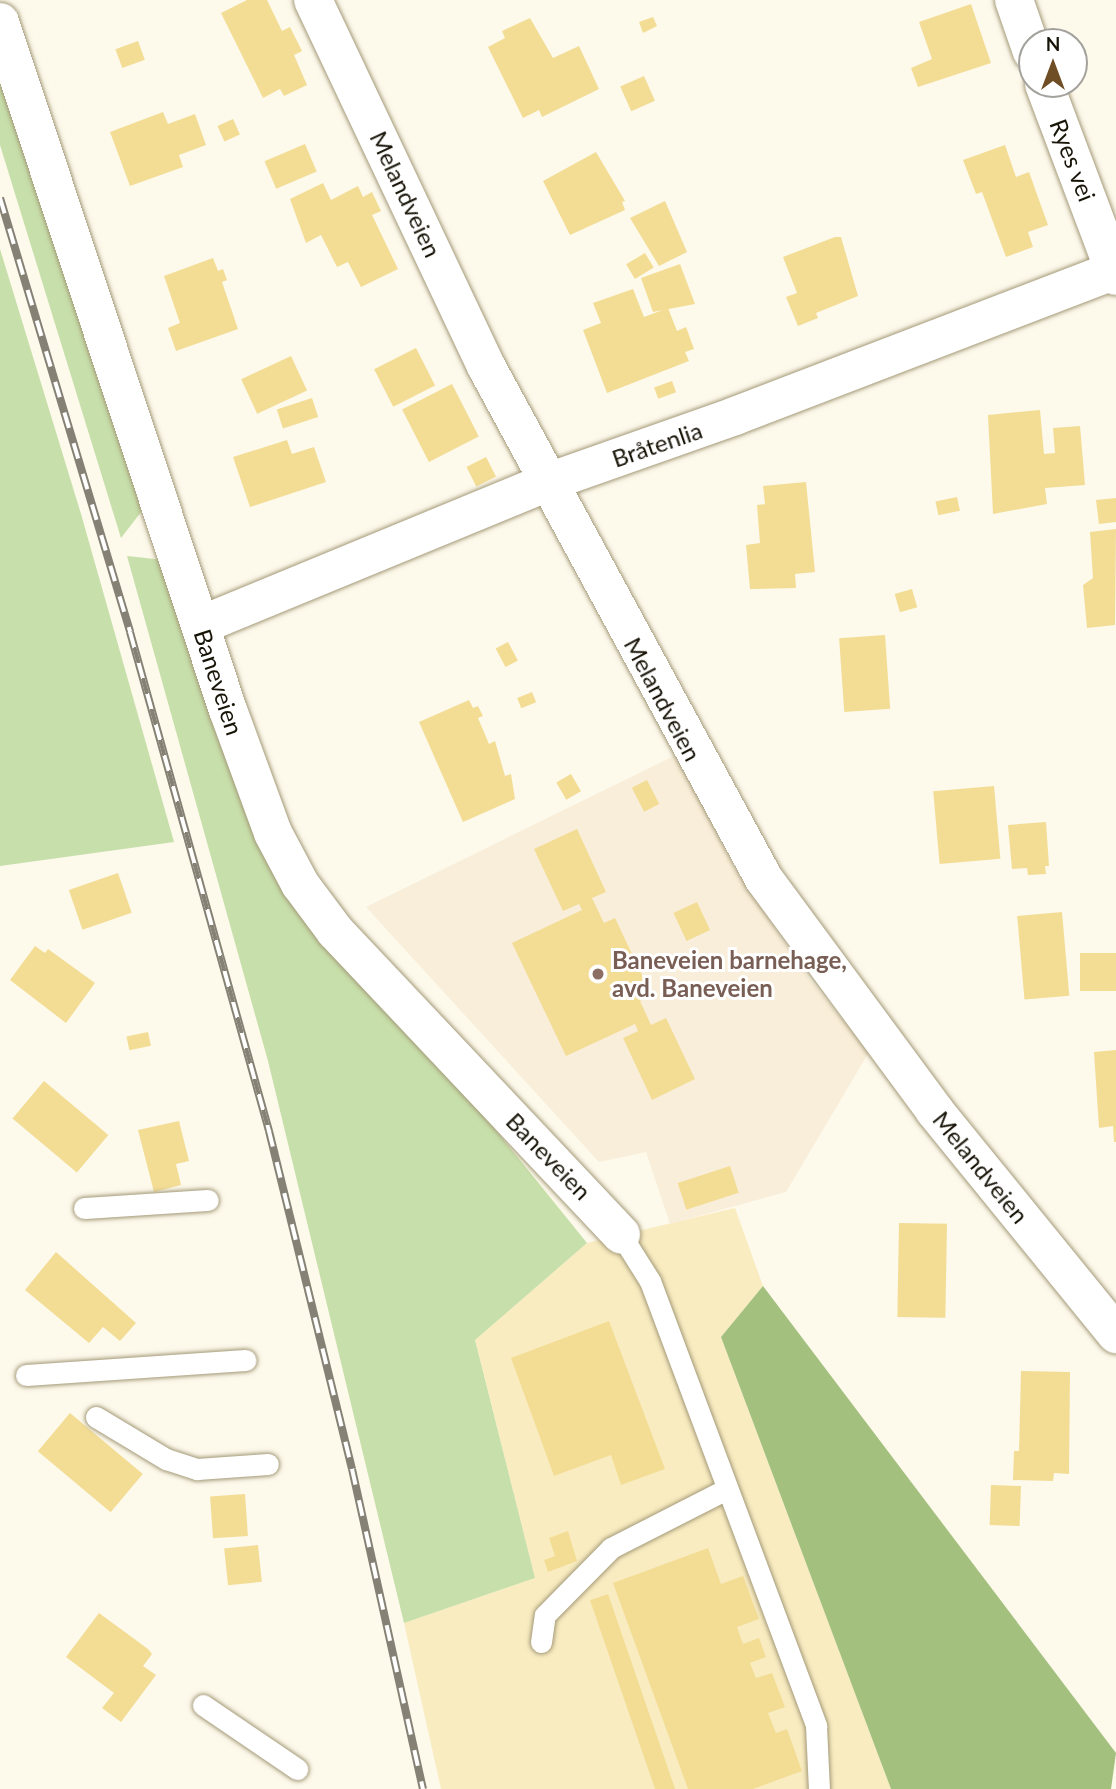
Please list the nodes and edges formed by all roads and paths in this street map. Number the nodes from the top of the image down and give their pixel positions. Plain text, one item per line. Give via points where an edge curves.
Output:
1 (313, 0) edge
2 (1014, 0) edge
3 (0, 22) edge
4 (1024, 28) edge
5 (1049, 98) edge
6 (1115, 272) edge
7 (548, 482) junction
8 (201, 625) junction
9 (208, 1200) dead end
10 (84, 1208) dead end
11 (621, 1235) joint
12 (1116, 1334) edge
13 (245, 1360) dead end
14 (26, 1375) dead end
15 (96, 1417) dead end
16 (268, 1464) dead end
17 (727, 1489) junction
18 (541, 1642) dead end
19 (203, 1705) dead end
20 (297, 1769) dead end
21 (818, 1789) edge

1 - 7 street, Melandveien via 486,366
2 - 4 street
3 - 8 street, Baneveien
5 - 6 street, Ryes vei
6 - 7 street, Bråtenlia
7 - 8 street, Bråtenlia
7 - 12 street, Melandveien via 764,879 934,1110
8 - 11 street, Baneveien via 256,789 300,884 335,931
9 - 10 lane
11 - 17 lane via 650,1281
13 - 14 lane
15 - 16 lane via 166,1459 197,1469
17 - 18 lane via 611,1548 545,1615
17 - 21 lane via 816,1726
19 - 20 lane

